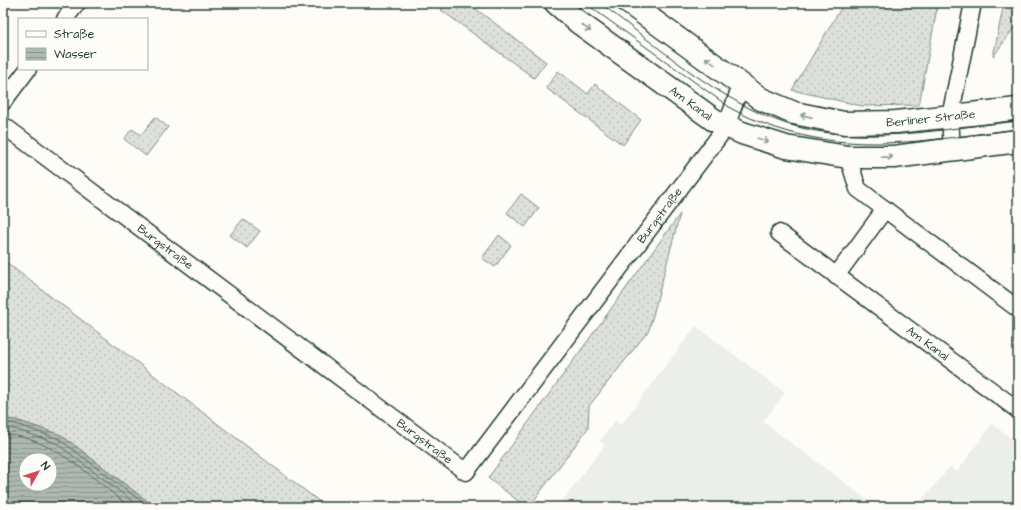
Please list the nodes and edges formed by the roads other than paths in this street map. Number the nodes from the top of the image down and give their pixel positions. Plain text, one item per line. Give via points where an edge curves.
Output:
1 (76, 3) edge
2 (556, 3) edge
3 (628, 3) edge
4 (973, 3) edge
5 (66, 18) edge
6 (27, 70) edge
7 (741, 85) junction
8 (3, 102) edge
9 (1018, 109) edge
10 (950, 117) junction
11 (844, 124) junction
12 (3, 125) edge
13 (726, 126) junction
14 (1018, 141) edge
15 (952, 149) junction
16 (848, 157) junction
17 (885, 209) junction
18 (779, 233) dead end
19 (836, 276) junction
20 (1018, 309) edge
21 (1018, 410) edge

1 - 5 street
2 -> 13 street, Am Kanal via 682,99
7 -> 3 street
4 - 10 street
6 - 8 street
11 -> 7 street via 794,113 761,99
7 - 13 street, Burgstraße
9 - 10 street, Berliner Straße
10 - 11 street, Berliner Straße
10 - 15 street
11 - 16 street
12 - 13 street, Burgstraße via 466,472
13 -> 16 street, Am Kanal via 786,147
14 - 15 street
16 -> 15 street via 894,157
16 - 17 street via 858,189
17 - 19 street
17 - 20 street
18 - 19 street, Am Kanal
19 - 21 street, Am Kanal

